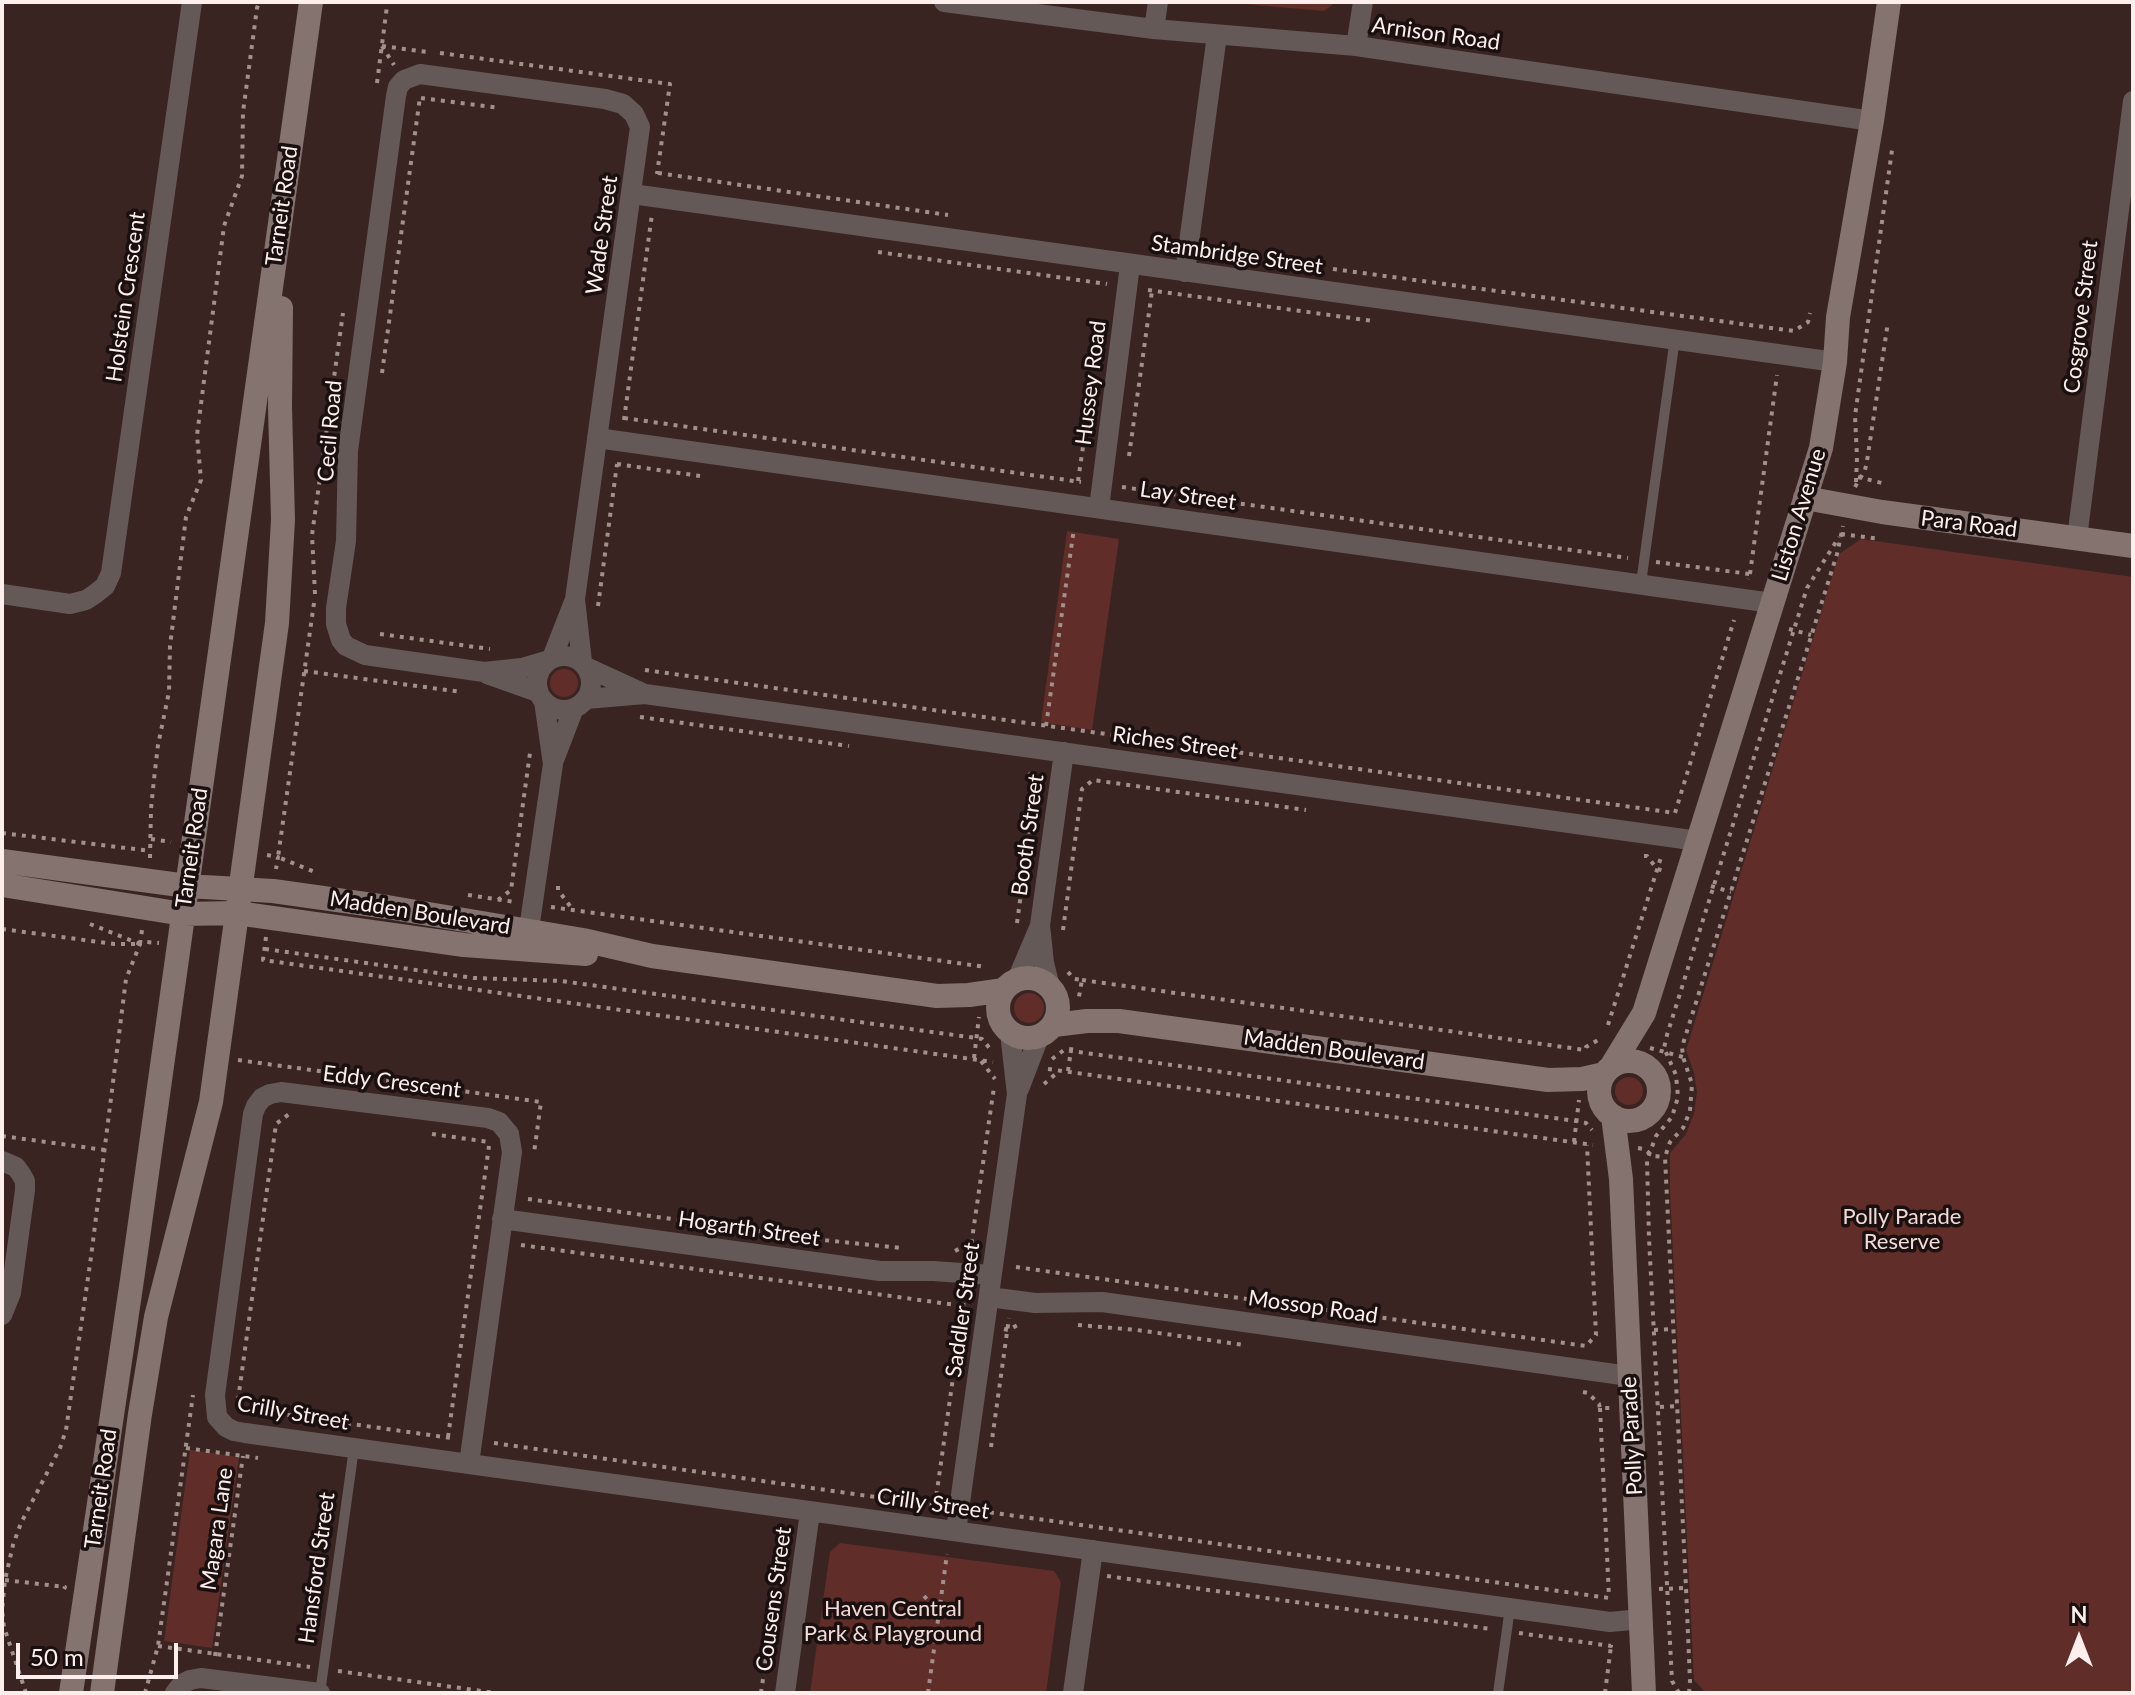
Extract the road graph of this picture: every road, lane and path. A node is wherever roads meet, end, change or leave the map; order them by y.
1 (192, 2) edge
2 (259, 2) edge
3 (311, 2) edge
4 (944, 2) edge
5 (1158, 2) edge
6 (1363, 2) edge
7 (1889, 2) edge
8 (1154, 29) junction
9 (307, 35) junction
10 (1217, 35) junction
11 (1356, 46) junction
12 (404, 80) junction
13 (421, 98) junction
14 (2133, 101) edge
15 (511, 110) dead end
16 (1872, 121) junction
17 (1894, 138) dead end
18 (658, 173) junction
19 (632, 194) junction
20 (654, 197) junction
21 (954, 216) dead end
22 (1130, 265) junction
23 (1328, 268) dead end
24 (1185, 272) junction
25 (1152, 291) dead end
26 (1810, 313) dead end
27 (1888, 322) dead end
28 (1675, 338) junction
29 (1835, 362) junction
30 (1777, 375) dead end
31 (381, 376) dead end
32 (597, 438) junction
33 (621, 441) junction
34 (1129, 457) dead end
35 (617, 464) junction
36 (712, 477) dead end
37 (1858, 477) junction
38 (1856, 484) dead end
39 (1886, 484) dead end
40 (1124, 488) dead end
41 (1805, 498) junction
42 (1099, 508) junction
43 (1122, 511) junction
44 (1074, 528) dead end
45 (1841, 534) junction
46 (2077, 538) junction
47 (1880, 539) dead end
48 (2133, 546) edge
49 (1750, 574) dead end
50 (1641, 583) junction
51 (2, 594) edge
52 (575, 599) junction
53 (1772, 603) junction
54 (598, 605) dead end
55 (1720, 618) dead end
56 (368, 632) dead end
57 (497, 650) dead end
58 (354, 651) junction
59 (550, 659) junction
60 (584, 664) junction
61 (638, 669) dead end
62 (304, 671) dead end
63 (484, 672) junction
64 (350, 677) junction
65 (471, 693) dead end
66 (645, 694) junction
67 (541, 697) junction
68 (580, 704) junction
69 (640, 717) dead end
70 (1035, 725) junction
71 (1046, 726) junction
72 (857, 747) dead end
73 (1032, 747) junction
74 (530, 750) dead end
75 (1064, 752) junction
76 (553, 764) junction
77 (1315, 811) dead end
78 (1675, 813) junction
79 (2, 833) edge
80 (1668, 836) junction
81 (1698, 841) junction
82 (151, 851) junction
83 (1631, 854) dead end
84 (278, 857) dead end
85 (2, 861) edge
86 (1657, 869) junction
87 (322, 875) dead end
88 (560, 875) dead end
89 (1686, 878) junction
90 (150, 881) junction
91 (2, 885) edge
92 (187, 886) junction
93 (1713, 886) junction
94 (240, 888) junction
95 (1731, 892) junction
96 (454, 894) dead end
97 (498, 900) junction
98 (532, 904) junction
99 (146, 909) junction
100 (573, 910) junction
101 (237, 913) junction
102 (183, 914) junction
103 (82, 922) dead end
104 (1040, 925) junction
105 (2, 929) edge
106 (1016, 933) dead end
107 (1062, 935) dead end
108 (527, 940) junction
109 (140, 944) junction
110 (178, 945) junction
111 (1044, 963) junction
112 (993, 968) dead end
113 (1082, 980) junction
114 (1010, 985) junction
115 (937, 996) junction
116 (1059, 1012) junction
117 (1644, 1013) junction
118 (997, 1020) junction
119 (976, 1038) junction
120 (1071, 1051) junction
121 (974, 1058) junction
122 (238, 1060) dead end
123 (297, 1068) junction
124 (1649, 1069) junction
125 (1608, 1070) junction
126 (1068, 1071) junction
127 (1548, 1080) junction
128 (294, 1094) junction
129 (1017, 1094) junction
130 (496, 1096) junction
131 (1607, 1109) junction
132 (1649, 1114) junction
133 (493, 1119) junction
134 (1595, 1133) dead end
135 (2, 1136) edge
136 (1587, 1145) junction
137 (1596, 1145) dead end
138 (105, 1150) junction
139 (1649, 1153) junction
140 (534, 1157) dead end
141 (1665, 1157) junction
142 (2, 1161) edge
143 (1621, 1179) junction
144 (502, 1219) junction
145 (525, 1223) junction
146 (972, 1242) dead end
147 (913, 1249) dead end
148 (952, 1252) dead end
149 (1016, 1267) dead end
150 (991, 1275) junction
151 (989, 1297) junction
152 (963, 1306) dead end
153 (2, 1315) edge
154 (1027, 1321) dead end
155 (1075, 1325) dead end
156 (1008, 1330) dead end
157 (1248, 1346) dead end
158 (1629, 1376) junction
159 (194, 1386) dead end
160 (237, 1408) junction
161 (1600, 1408) dead end
162 (227, 1427) junction
163 (448, 1437) junction
164 (472, 1440) junction
165 (494, 1443) dead end
166 (354, 1448) junction
167 (230, 1454) dead end
168 (243, 1456) dead end
169 (469, 1464) junction
170 (810, 1512) junction
171 (126, 1517) junction
172 (784, 1531) dead end
173 (956, 1531) junction
174 (1093, 1550) junction
175 (947, 1554) dead end
176 (5, 1580) junction
177 (63, 1596) dead end
178 (924, 1596) dead end
179 (1609, 1598) dead end
180 (1510, 1608) junction
181 (939, 1612) junction
182 (1641, 1619) junction
183 (1611, 1646) dead end
184 (215, 1654) dead end
185 (26, 1693) edge
186 (71, 1693) edge
187 (91, 1693) edge
188 (102, 1693) edge
189 (145, 1693) edge
190 (175, 1693) edge
191 (320, 1693) edge
192 (761, 1693) edge
193 (785, 1693) edge
194 (928, 1693) edge
195 (1073, 1693) edge
196 (1498, 1693) edge
197 (1605, 1693) edge
198 (1644, 1693) edge
199 (1679, 1693) edge
200 (1689, 1693) edge

1 - 51 street, Holstein Crescent
2 - 82 path
3 - 9 street, Tarneit Road
4 - 8 street, Arnison Road
5 - 8 street
6 - 11 street
7 - 16 street, Liston Avenue
8 - 10 street, Arnison Road
9 - 92 street, Tarneit Road
9 - 94 street
10 - 11 street, Arnison Road
10 - 24 street
11 - 16 street, Arnison Road
12 - 13 path
12 - 18 path
12 - 19 street, Wade Street
12 - 58 street, Cecil Road
13 - 15 path
13 - 31 path
14 - 46 street, Cosgrove Street
16 - 29 street, Liston Avenue
17 - 37 path
18 - 20 path
18 - 21 path
19 - 20 street, Stambridge Street
19 - 32 street, Wade Street
20 - 22 street, Stambridge Street
20 - 33 path
22 - 24 street, Stambridge Street
22 - 42 street, Hussey Road
23 - 26 path
24 - 28 street, Stambridge Street
25 - 34 path
27 - 37 path
28 - 29 street, Stambridge Street
28 - 50 lane
29 - 41 street, Liston Avenue
30 - 49 path
32 - 33 street, Lay Street
32 - 52 street, Wade Street
33 - 35 path
33 - 42 street, Lay Street
35 - 36 path
35 - 54 path
37 - 38 path
37 - 39 path
40 - 43 path
41 - 46 street, Para Road
41 - 53 street, Liston Avenue
42 - 43 street, Lay Street
43 - 50 street, Lay Street
44 - 71 path
45 - 47 path
45 - 93 path
45 - 95 path
46 - 48 street, Para Road
50 - 53 street, Lay Street
52 - 59 street, Wade Street
52 - 60 street, Wade Street
53 - 81 street, Liston Avenue
55 - 78 path
56 - 57 path
58 - 63 street
58 - 64 path
59 - 60 street
59 - 63 street
59 - 67 street
60 - 66 street, Riches Street
60 - 68 street
61 - 70 path
62 - 64 path
63 - 67 street
64 - 65 path
66 - 68 street, Riches Street
66 - 73 street, Riches Street
67 - 68 street
67 - 76 street
68 - 76 street
69 - 72 path
70 - 71 path
70 - 73 path
71 - 78 path
73 - 75 street, Riches Street
73 - 106 path
74 - 97 path
75 - 80 street, Riches Street
75 - 104 street, Booth Street
76 - 98 street
77 - 107 path
78 - 80 path
79 - 82 path
80 - 81 street, Riches Street
80 - 86 path
81 - 89 street, Liston Avenue
82 - 90 path
83 - 86 path
84 - 87 path
85 - 90 street, Madden Boulevard
86 - 89 path
86 - 113 path
88 - 100 path
89 - 93 path
89 - 117 street, Liston Avenue
90 - 92 street, Madden Boulevard
91 - 99 street, Madden Boulevard
92 - 94 street, Madden Boulevard
92 - 102 street, Tarneit Road
93 - 95 path
93 - 139 path
94 - 101 street
94 - 108 street, Madden Boulevard
95 - 141 path
96 - 97 path
97 - 98 path
98 - 100 path
98 - 108 street
99 - 102 street, Madden Boulevard
99 - 109 path
100 - 112 path
101 - 102 street, Madden Boulevard
101 - 108 street, Madden Boulevard
101 - 171 street
102 - 110 street, Tarneit Road
103 - 109 path
104 - 111 street, Booth Street
104 - 114 street, Booth Street
105 - 109 path
108 - 115 street, Madden Boulevard
109 - 110 path
109 - 138 path
110 - 186 street, Tarneit Road
111 - 113 path
111 - 116 street, Booth Street
113 - 116 path
114 - 115 street, Madden Boulevard
114 - 116 street
114 - 118 street
115 - 118 street, Madden Boulevard
116 - 118 street
116 - 120 path
116 - 127 street, Madden Boulevard
116 - 129 street, Saddler Street
117 - 124 street, Liston Avenue
117 - 125 street, Liston Avenue
118 - 119 path
118 - 129 street, Saddler Street
119 - 121 path
119 - 121 path
119 - 121 path
120 - 126 path
120 - 126 path
120 - 134 path
122 - 123 path
123 - 128 path
123 - 130 path
124 - 125 street
124 - 132 street
125 - 127 street, Madden Boulevard
125 - 131 street
126 - 136 path
127 - 131 street, Madden Boulevard
128 - 133 street, Eddy Crescent
128 - 160 path
128 - 162 street, Eddy Crescent
129 - 150 street, Saddler Street
130 - 133 path
130 - 140 path
131 - 132 street
131 - 143 street, Polly Parade
132 - 143 street, Polly Parade
133 - 144 street
133 - 163 path
135 - 138 path
136 - 137 path
136 - 149 path
138 - 176 path
139 - 141 path
139 - 199 path
141 - 200 path
142 - 153 street
143 - 158 street, Polly Parade
144 - 145 street, Hogarth Street
144 - 164 street
145 - 147 path
145 - 150 street, Hogarth Street
145 - 152 path
146 - 148 path
150 - 151 street, Saddler Street
151 - 158 street, Mossop Road
151 - 173 street, Saddler Street
154 - 156 path
155 - 157 path
158 - 182 street, Polly Parade
159 - 189 path
160 - 162 path
160 - 163 path
161 - 179 path
162 - 166 street, Crilly Street
162 - 167 path
163 - 164 path
164 - 165 path
164 - 169 street
166 - 169 street, Crilly Street
166 - 191 lane, Hansford Street
168 - 184 path, Magara Lane
169 - 170 street, Crilly Street
170 - 173 street, Crilly Street
170 - 193 street, Cousens Street
171 - 187 street
171 - 188 street
172 - 192 path
173 - 174 street, Crilly Street
174 - 180 street, Crilly Street
174 - 195 street
175 - 181 path
176 - 177 path
176 - 185 path
178 - 181 path
180 - 182 street, Crilly Street
180 - 196 lane
181 - 194 path
182 - 198 street, Polly Parade
183 - 197 path
190 - 191 street

